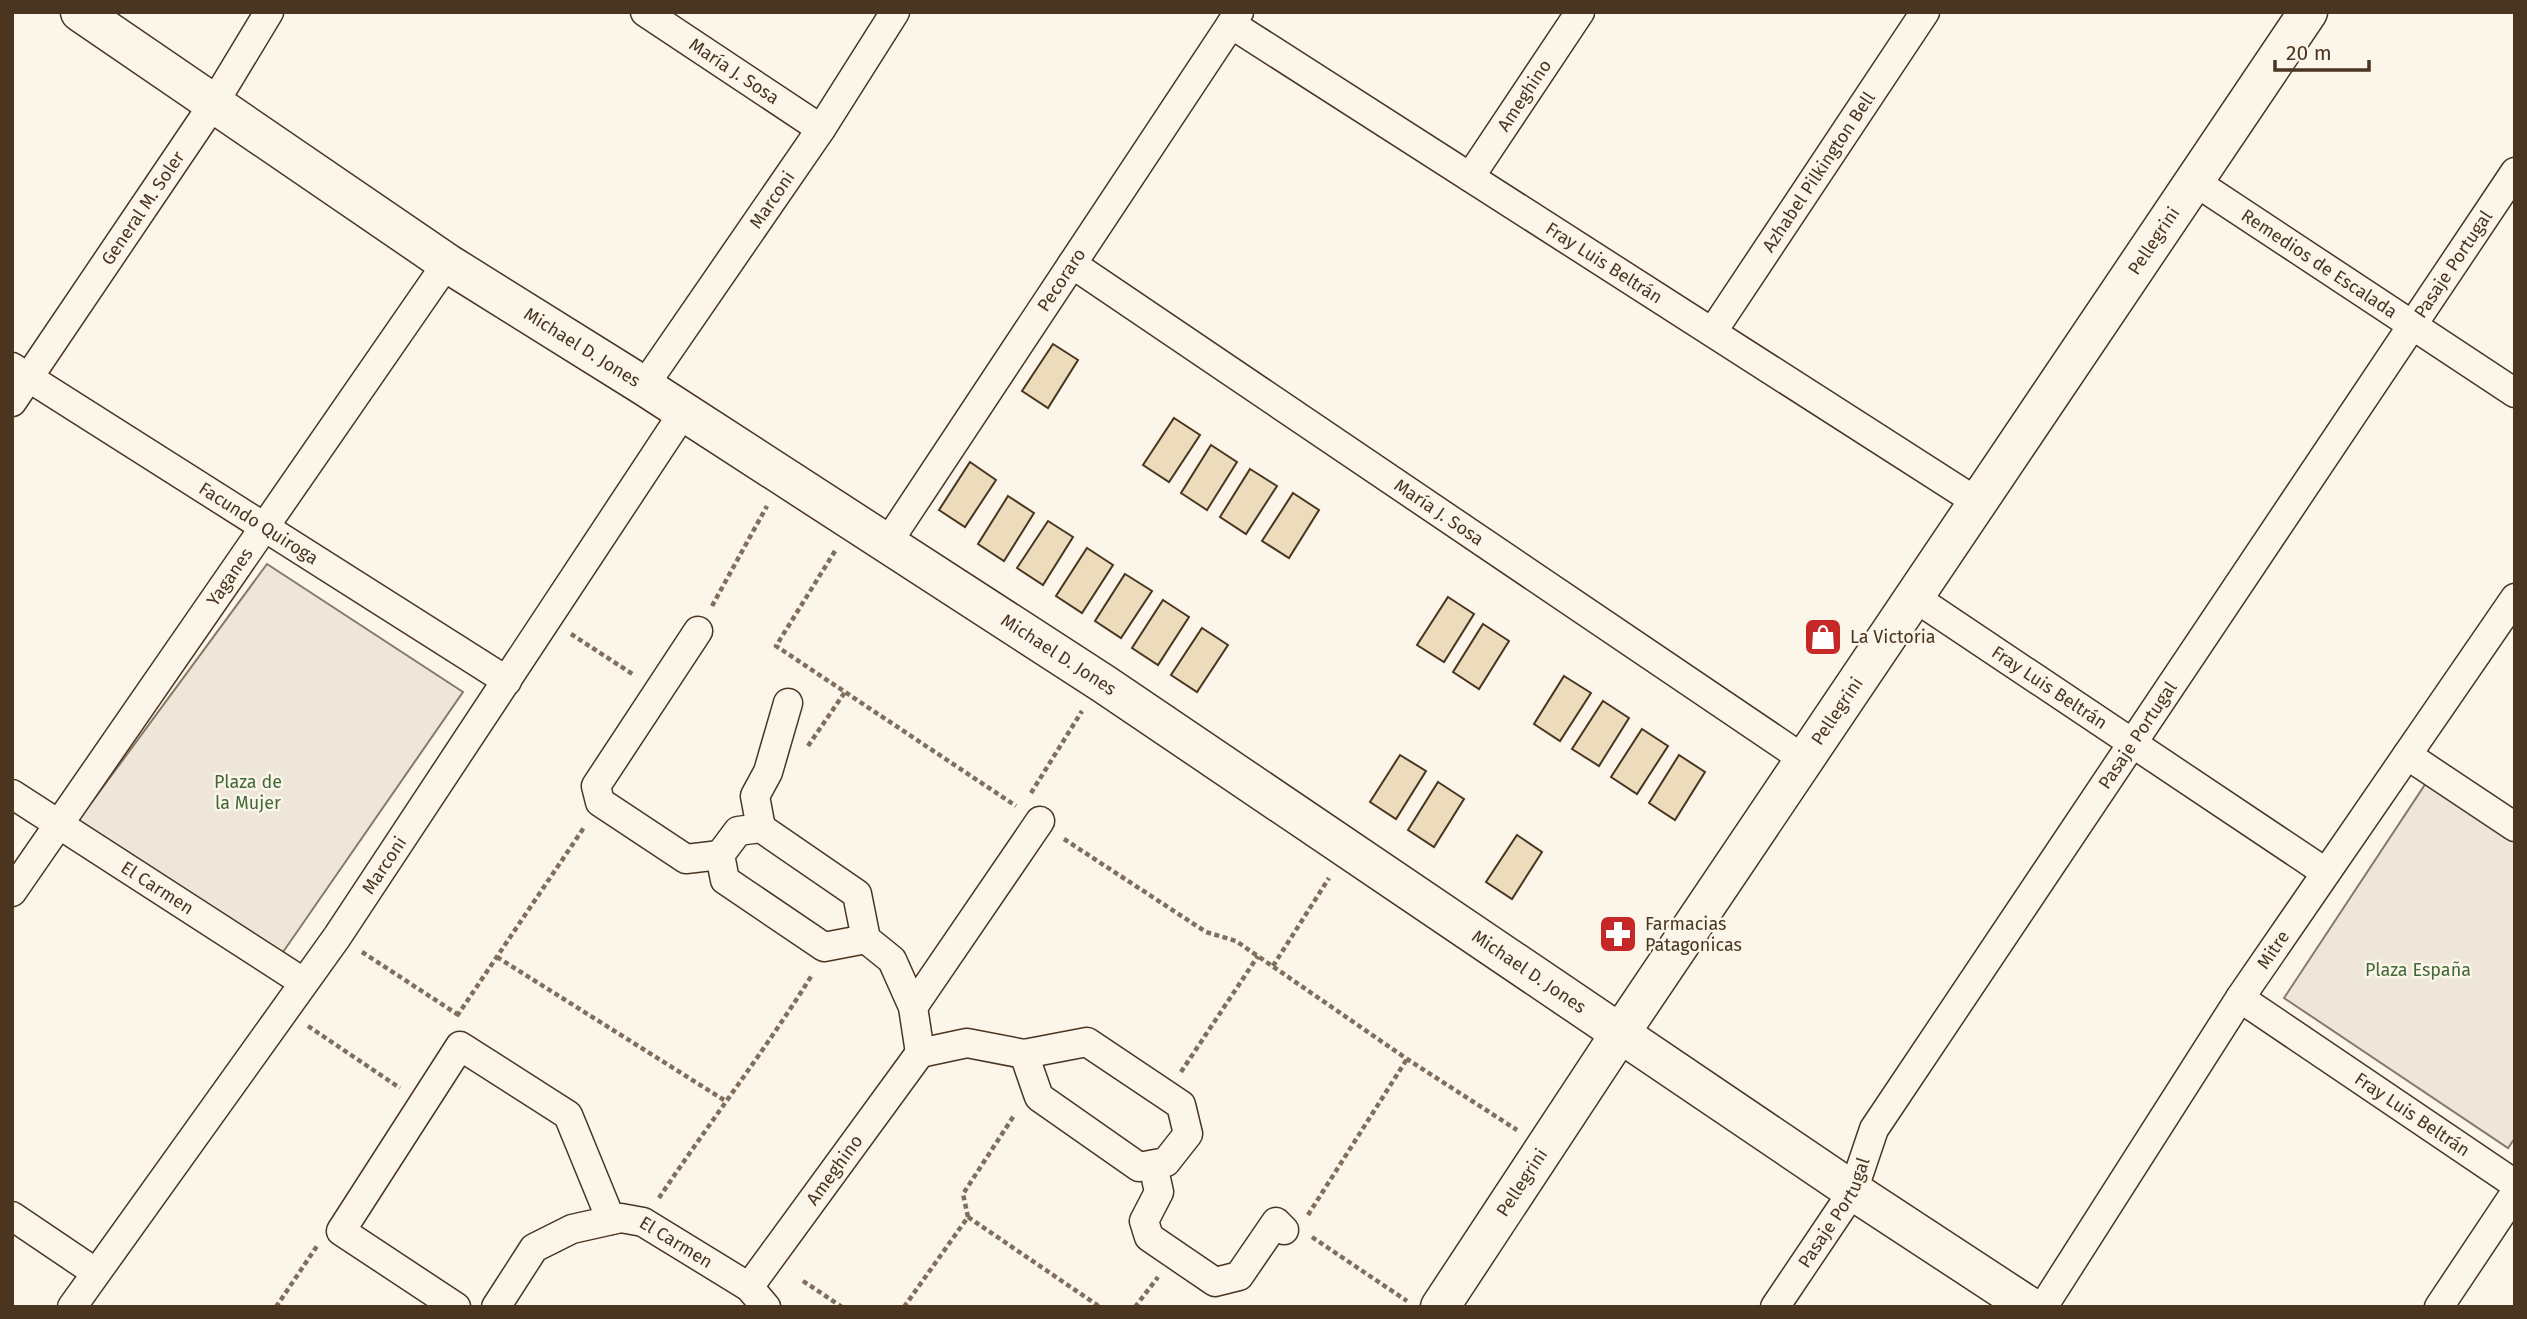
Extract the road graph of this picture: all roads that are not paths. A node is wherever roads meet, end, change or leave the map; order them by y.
1 (80, 12) edge
2 (270, 12) edge
3 (645, 12) edge
4 (895, 12) edge
5 (1580, 12) edge
6 (1925, 12) edge
7 (2308, 12) edge
8 (1235, 18) edge
9 (214, 103) junction
10 (821, 129) junction
11 (2515, 172) edge
12 (1470, 177) junction
13 (2194, 181) junction
14 (447, 263) junction
15 (1072, 264) junction
16 (2414, 325) junction
17 (1713, 331) junction
18 (20, 373) edge
19 (645, 386) junction
20 (2515, 393) edge
21 (12, 402) edge
22 (683, 413) junction
23 (1977, 502) junction
24 (263, 527) junction
25 (886, 545) junction
26 (1914, 597) junction
27 (2515, 598) edge
28 (698, 631) road end
29 (506, 681) junction
30 (788, 703) dead end
31 (2135, 742) junction
32 (2407, 755) junction
33 (1805, 760) junction
34 (12, 794) edge
35 (1031, 815) road end
36 (59, 827) junction
37 (2515, 827) edge
38 (761, 828) junction
39 (720, 855) junction
40 (2325, 872) junction
41 (12, 892) edge
42 (866, 939) junction
43 (303, 982) junction
44 (2240, 998) junction
45 (913, 1007) junction
46 (1621, 1032) junction
47 (920, 1053) junction
48 (1024, 1054) junction
49 (1153, 1165) junction
50 (2515, 1184) edge
51 (1853, 1191) junction
52 (2515, 1193) edge
53 (12, 1216) edge
54 (611, 1220) junction
55 (1292, 1230) road end
56 (96, 1272) junction
57 (757, 1297) edge
58 (1440, 1303) edge
59 (72, 1307) edge
60 (456, 1307) edge
61 (496, 1307) edge
62 (1775, 1307) edge
63 (2030, 1307) edge
64 (2043, 1307) edge
65 (2439, 1307) edge

1 - 9 street, Michael D. Jones
2 - 9 street, General M. Soler
3 - 10 street, María J. Sosa
4 - 10 street, Marconi
5 - 12 street, Ameghino
6 - 17 street, Azhabel Pilkington Bell
7 - 13 street, Pellegrini
8 - 12 street, Fray Luis Beltrán
8 - 15 street, Pecoraro
9 - 14 street, Michael D. Jones
9 - 18 street, General M. Soler
10 - 19 street, Marconi
11 - 16 street, Pasaje Portugal
12 - 17 street, Fray Luis Beltrán
13 - 16 street, Remedios de Escalada
13 - 23 street, Pellegrini
14 - 19 street, Michael D. Jones
14 - 24 street, Yaganes
15 - 25 street, Pecoraro
15 - 33 street, María J. Sosa
16 - 20 street, Remedios de Escalada
16 - 31 street, Pasaje Portugal
17 - 23 street, Fray Luis Beltrán
18 - 21 street, General M. Soler
18 - 24 street, Facundo Quiroga
19 - 22 street, Michael D. Jones
22 - 25 street, Michael D. Jones
22 - 29 street, Marconi
23 - 26 street, Pellegrini
24 - 29 street, Facundo Quiroga
24 - 36 street, Yaganes
25 - 46 street, Michael D. Jones
26 - 31 street, Fray Luis Beltrán
26 - 33 street, Pellegrini
27 - 32 street, Mitre
28 - 39 street
29 - 43 street, Marconi
30 - 38 street
31 - 40 street, Fray Luis Beltrán
31 - 51 street, Pasaje Portugal
32 - 37 street
32 - 40 street, Mitre
33 - 46 street, Pellegrini
34 - 36 street, El Carmen
35 - 45 street
36 - 41 street, Yaganes
36 - 43 street, El Carmen
38 - 39 street
38 - 42 street
39 - 42 street
40 - 44 street, Mitre
42 - 45 street
43 - 56 street, Marconi
44 - 50 street, Fray Luis Beltrán
44 - 64 street, Mitre
45 - 47 street
46 - 51 street, Michael D. Jones
46 - 58 street, Pellegrini
47 - 48 street
47 - 57 street, Ameghino
48 - 49 street
48 - 49 street
49 - 55 street
51 - 62 street, Pasaje Portugal
51 - 63 street, Michael D. Jones
52 - 65 street
53 - 56 street
54 - 57 street, El Carmen
54 - 60 street
54 - 61 street, El Carmen
56 - 59 street, Marconi

